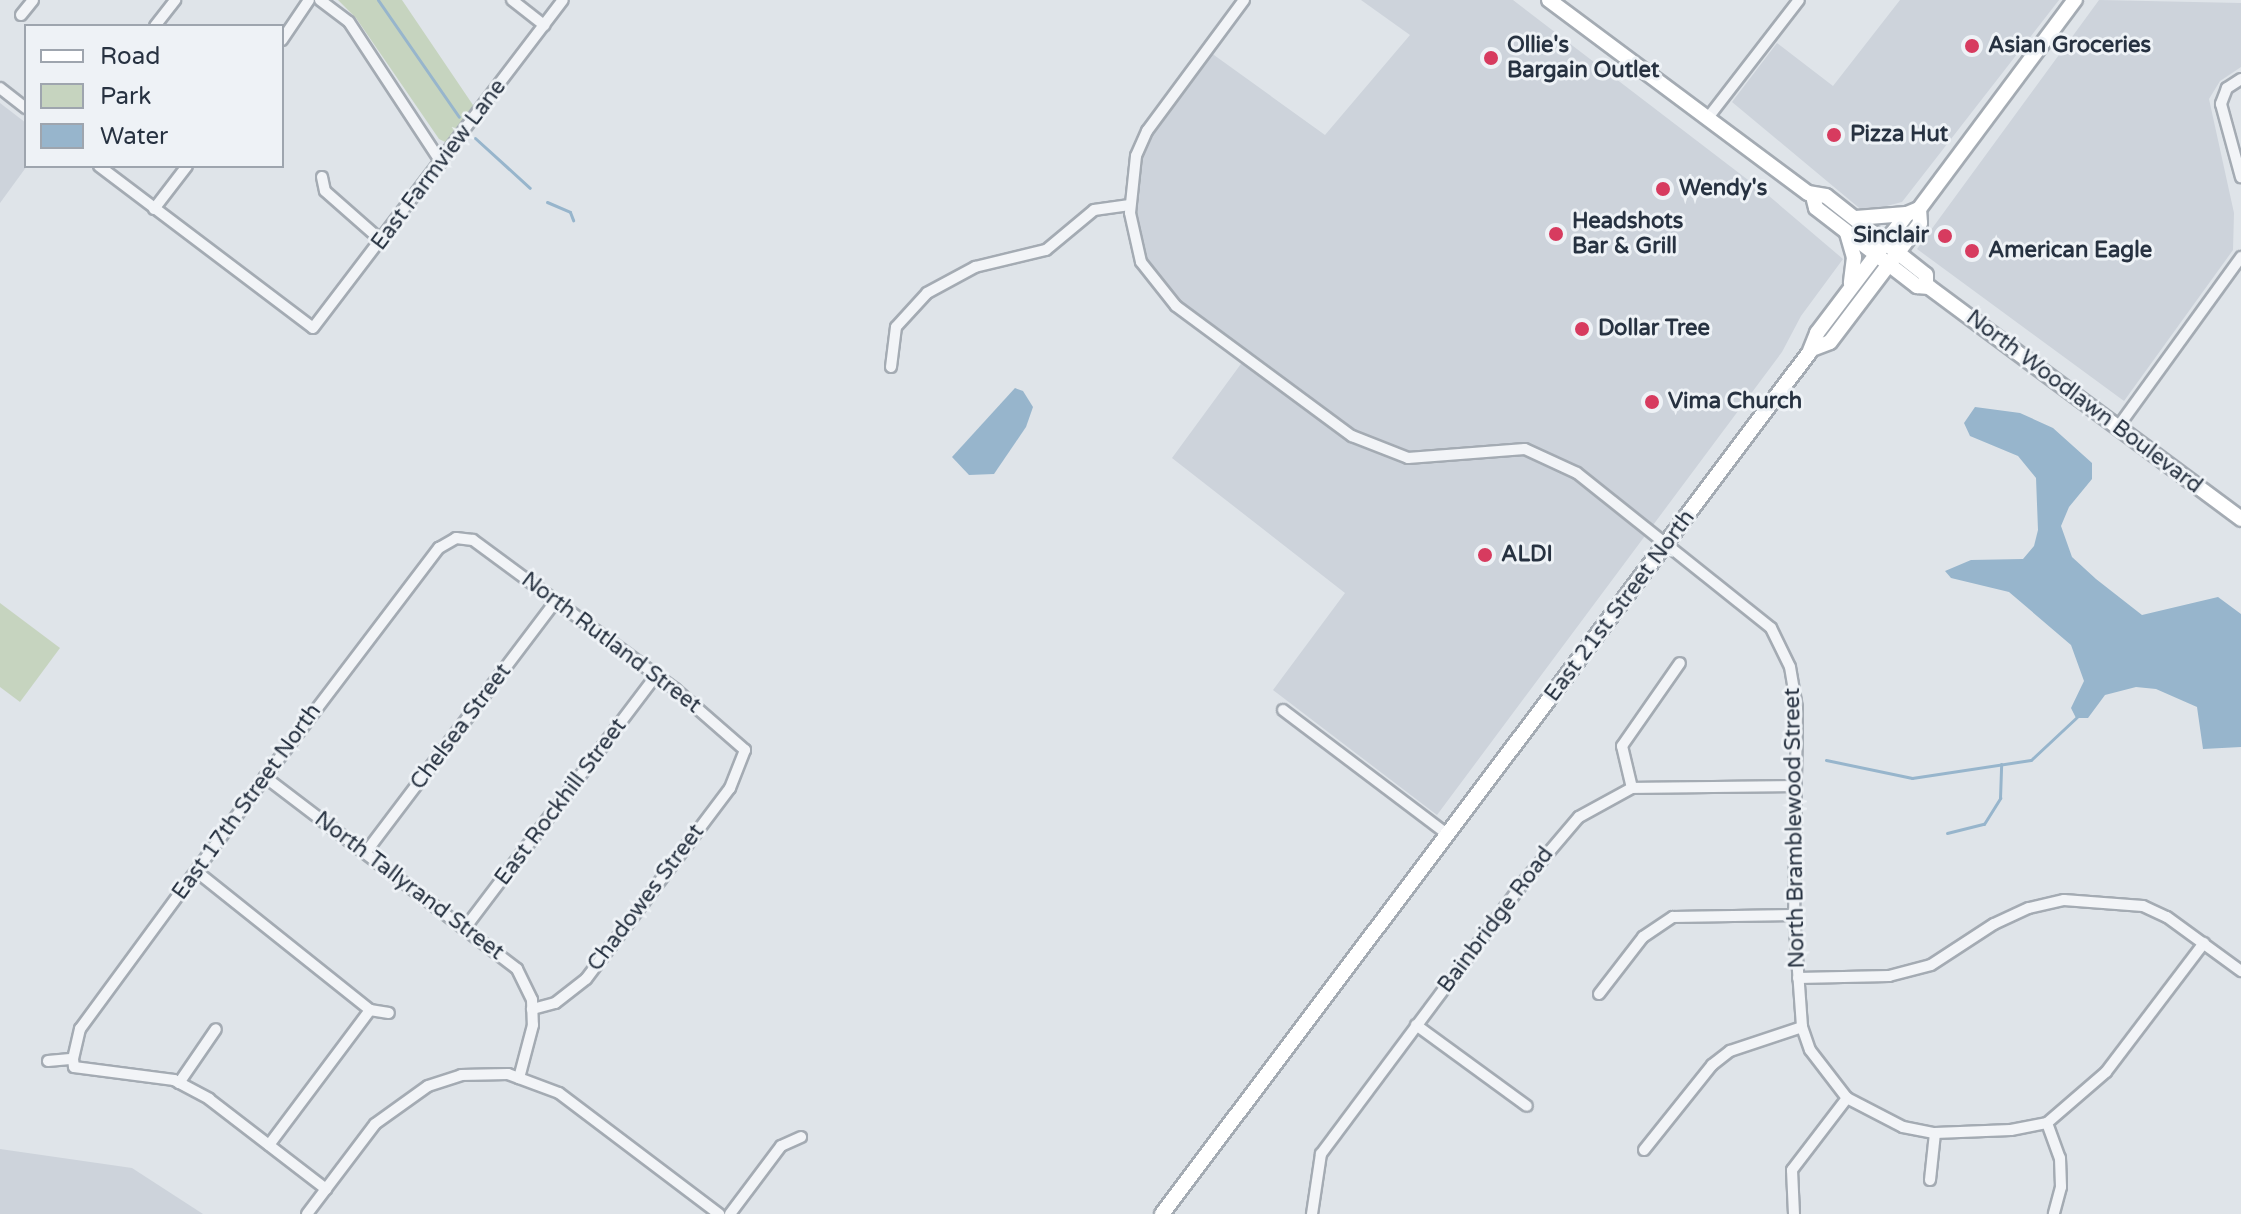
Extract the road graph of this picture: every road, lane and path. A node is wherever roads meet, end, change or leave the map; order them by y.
1 (33, 0) edge
2 (175, 0) edge
3 (309, 0) edge
4 (320, 0) edge
5 (512, 0) edge
6 (563, 0) edge
7 (1244, 0) edge
8 (1549, 0) edge
9 (1799, 0) edge
10 (2075, 0) edge
11 (21, 15) dead end
12 (157, 24) edge
13 (544, 25) junction
14 (284, 37) edge
15 (2241, 79) edge
16 (0, 88) edge
17 (24, 106) edge
18 (1707, 119) junction
19 (441, 162) junction
20 (102, 168) edge
21 (185, 168) edge
22 (322, 177) dead end
23 (2241, 177) edge
24 (1813, 196) junction
25 (1130, 205) junction
26 (154, 209) junction
27 (1913, 211) junction
28 (1853, 217) junction
29 (1847, 233) junction
30 (382, 241) junction
31 (1881, 248) junction
32 (2241, 257) edge
33 (1893, 258) junction
34 (1851, 288) junction
35 (1812, 349) junction
36 (891, 367) dead end
37 (2118, 427) junction
38 (2241, 519) edge
39 (456, 538) joint
40 (1666, 543) junction
41 (555, 602) junction
42 (1680, 663) dead end
43 (656, 675) junction
44 (1283, 710) dead end
45 (743, 766) joint
46 (265, 777) junction
47 (1794, 786) junction
48 (1632, 788) junction
49 (1448, 835) junction
50 (366, 852) junction
51 (196, 871) junction
52 (1794, 915) junction
53 (465, 928) junction
54 (2204, 943) junction
55 (2241, 971) edge
56 (1798, 978) junction
57 (1599, 994) dead end
58 (532, 1009) junction
59 (370, 1010) junction
60 (389, 1013) dead end
61 (1416, 1025) junction
62 (1802, 1027) junction
63 (216, 1029) dead end
64 (73, 1059) junction
65 (48, 1061) dead end
66 (519, 1078) junction
67 (179, 1083) junction
68 (1847, 1098) junction
69 (1527, 1106) dead end
70 (2047, 1123) junction
71 (1935, 1133) junction
72 (801, 1137) dead end
73 (269, 1145) junction
74 (1644, 1150) dead end
75 (1930, 1180) dead end
76 (326, 1189) junction
77 (307, 1214) edge
78 (719, 1214) edge
79 (730, 1214) edge
80 (1162, 1214) edge
81 (1312, 1214) edge
82 (1794, 1214) edge
83 (2054, 1214) edge

1 - 11 street
2 - 12 street
3 - 14 street
4 - 19 street
5 - 13 street
6 - 13 street, East Farmview Lane
7 - 25 street, North Bramblewood Street
8 - 18 main road, North Woodlawn Boulevard
9 - 18 street
10 - 27 main road, East 21st Street North
13 - 19 street, East Farmview Lane
15 - 23 street
16 - 17 street
18 - 24 main road, North Woodlawn Boulevard
19 - 30 street, East Farmview Lane
20 - 26 street
21 - 26 street
22 - 30 street
24 - 28 main road, North Woodlawn Boulevard
24 - 29 main road, North Woodlawn Boulevard
25 - 36 street
25 - 40 street, North Bramblewood Street
26 - 30 street, East Farmview Lane
27 - 28 main road
27 - 31 main road, East 21st Street North
27 - 33 main road
28 - 31 main road, North Woodlawn Boulevard
29 - 31 main road, North Woodlawn Boulevard
29 - 34 main road
31 - 33 main road, North Woodlawn Boulevard
31 - 34 main road, East 21st Street North
32 - 37 street
33 - 35 main road
33 - 37 main road, North Woodlawn Boulevard
34 - 35 main road, East 21st Street North
35 - 40 main road, East 21st Street North
37 - 38 main road, North Woodlawn Boulevard
39 - 41 street, North Rutland Street
39 - 46 street, East 17th Street North
40 - 47 street, North Bramblewood Street
40 - 49 main road, East 21st Street North
41 - 43 street, North Rutland Street
41 - 50 street, Chelsea Street
42 - 48 street
43 - 45 street, North Rutland Street
43 - 53 street, East Rockhill Street
44 - 49 street
45 - 58 street, Chadowes Street
46 - 50 street, North Tallyrand Street
46 - 51 street, East 17th Street North
47 - 48 street, Bainbridge Road
47 - 52 street, North Bramblewood Street
48 - 61 street, Bainbridge Road
49 - 80 main road, East 21st Street North
50 - 53 street, North Tallyrand Street
51 - 59 street
51 - 64 street, East 17th Street North
52 - 56 street, North Bramblewood Street
52 - 57 street
53 - 58 street, North Tallyrand Street
54 - 55 street
54 - 56 street
54 - 70 street
56 - 62 street, North Bramblewood Street
58 - 66 street
59 - 60 street
59 - 73 street
61 - 69 street
61 - 81 street, Bainbridge Road
62 - 68 street, North Bramblewood Street
62 - 74 street
63 - 67 street
64 - 65 street
64 - 67 street
66 - 76 street
66 - 78 street
67 - 73 street
68 - 71 street, North Bramblewood Street
68 - 82 street
70 - 71 street, North Bramblewood Street
70 - 83 street
71 - 75 street
72 - 79 street
73 - 76 street
76 - 77 street

